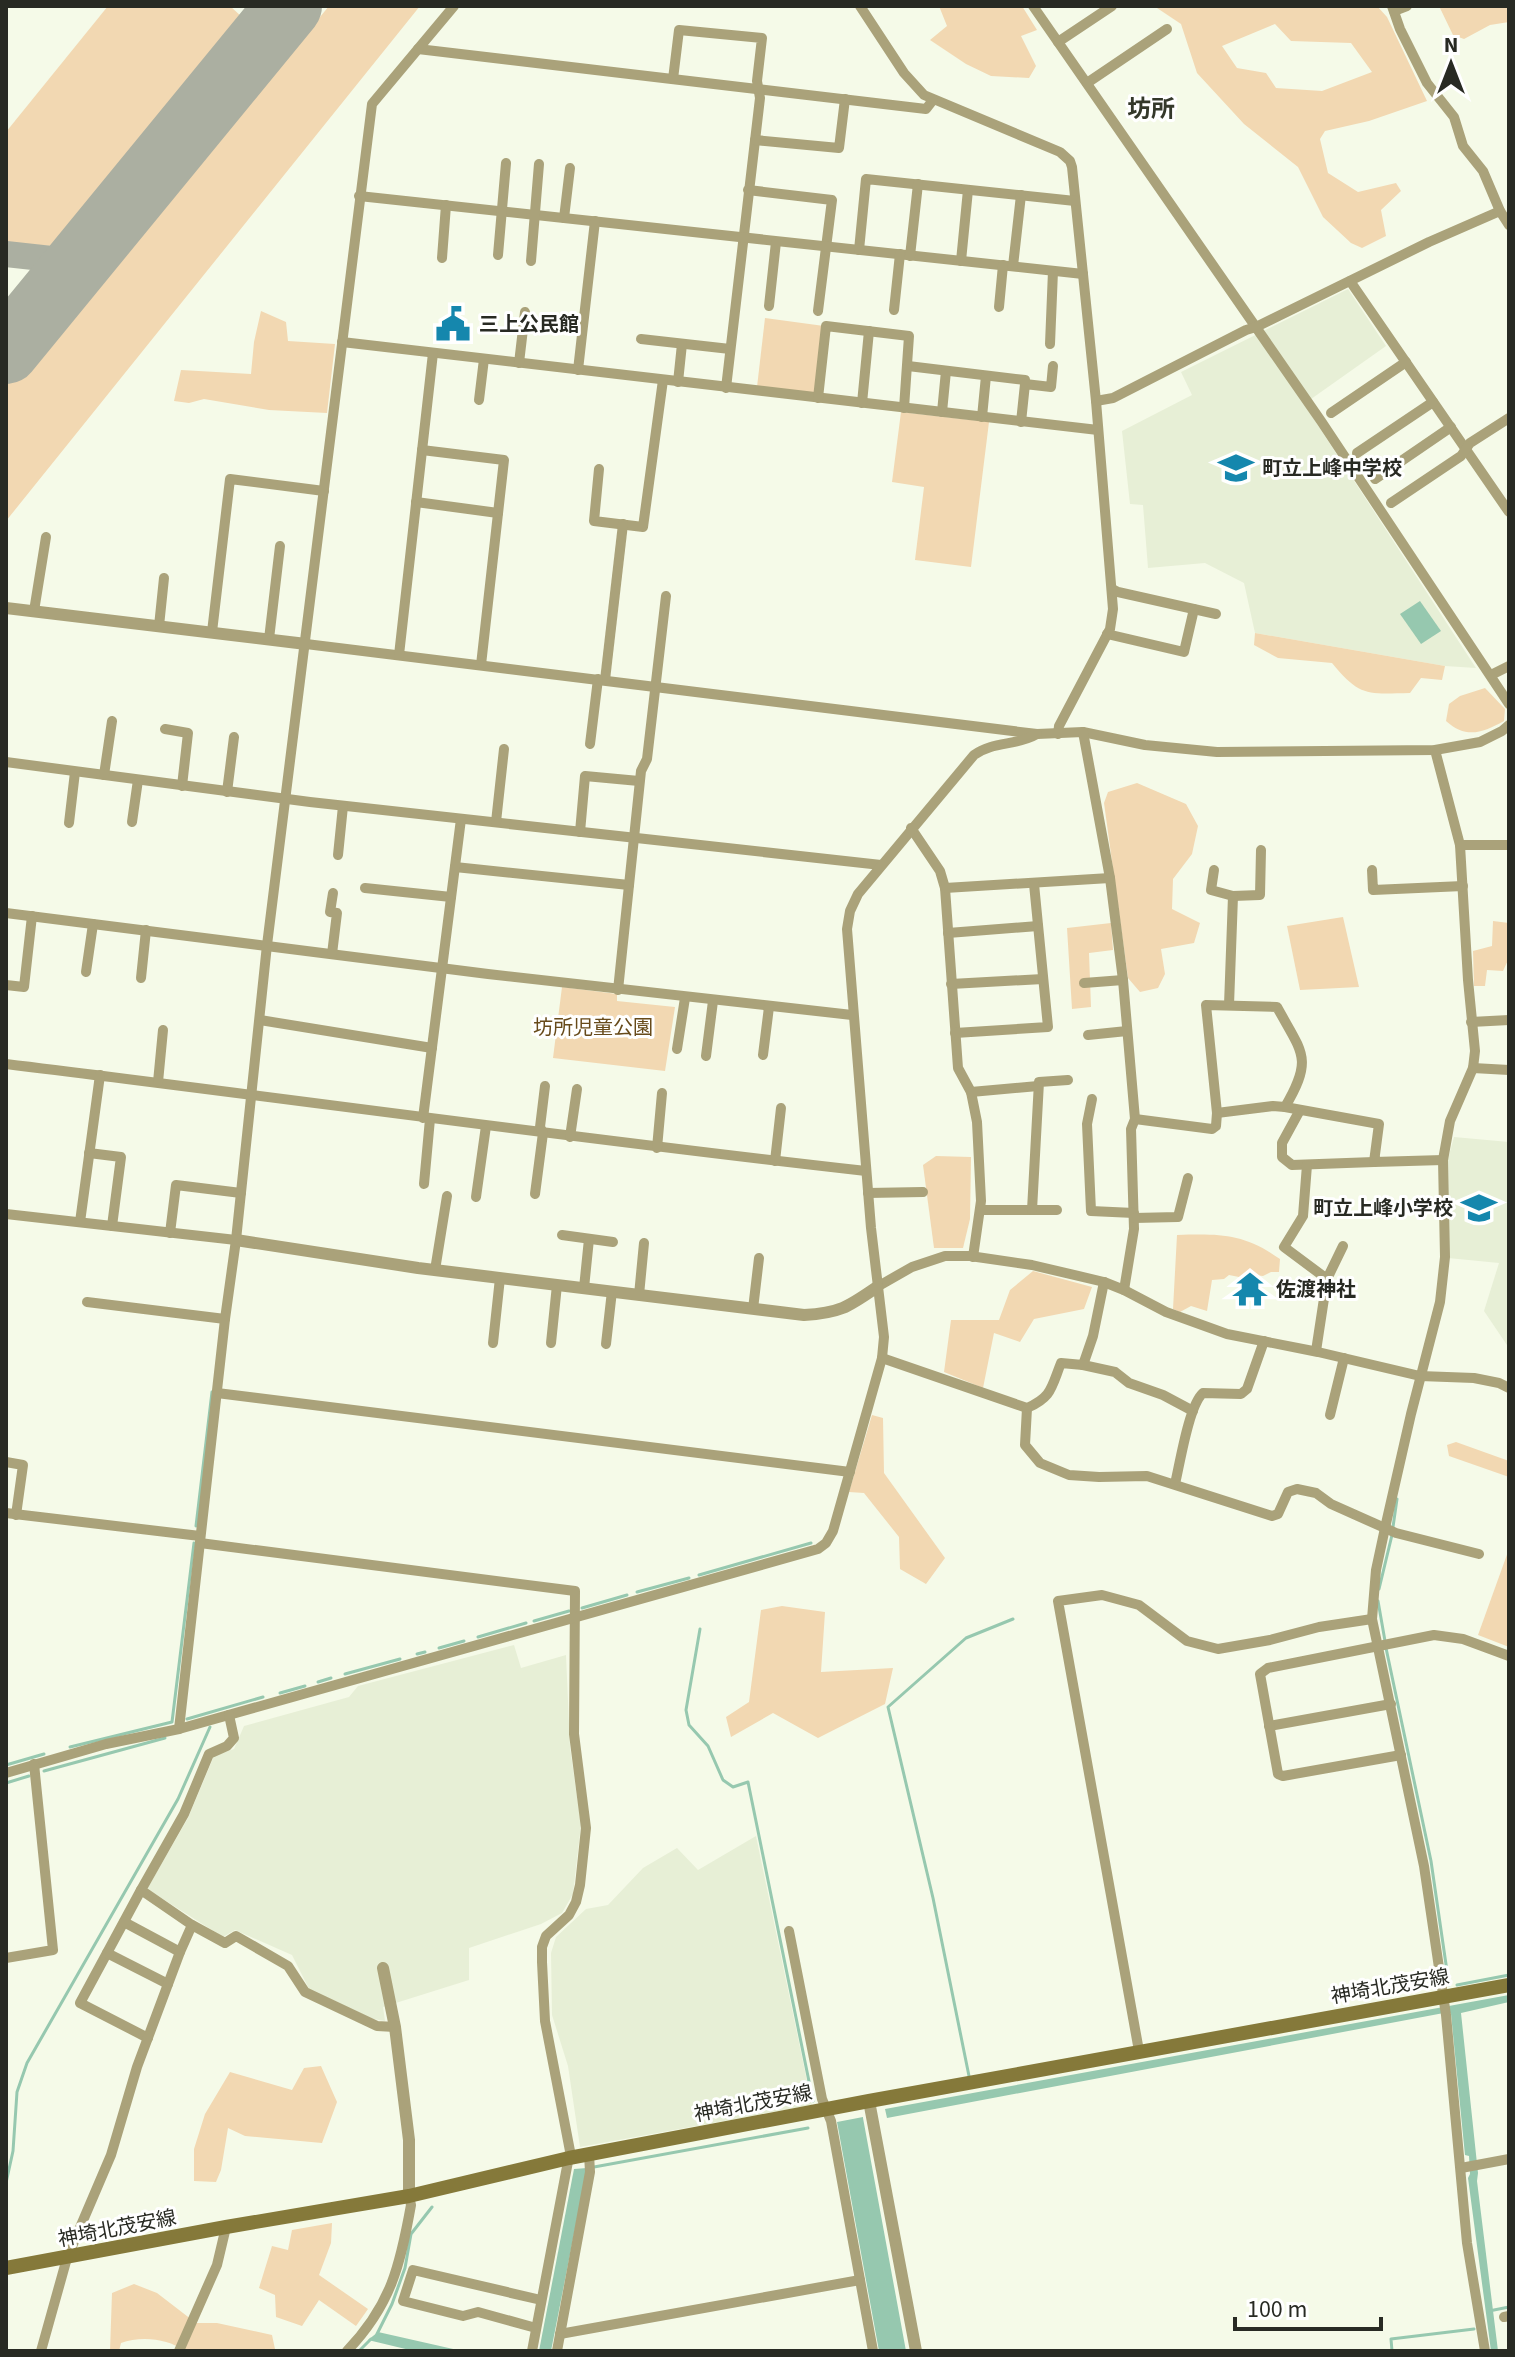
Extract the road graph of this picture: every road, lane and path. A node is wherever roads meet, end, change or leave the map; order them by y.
1 (454, 6) edge
2 (860, 6) edge
3 (1033, 6) edge
4 (1112, 6) edge
5 (1407, 6) edge
6 (1393, 8) edge
7 (1167, 29) dead end
8 (1058, 42) junction
9 (418, 49) junction
10 (673, 79) junction
11 (1087, 83) junction
12 (758, 89) junction
13 (845, 99) junction
14 (933, 100) junction
15 (755, 140) junction
16 (506, 163) dead end
17 (539, 164) dead end
18 (570, 168) dead end
19 (918, 184) junction
20 (748, 190) junction
21 (968, 190) junction
22 (1021, 195) junction
23 (359, 196) junction
24 (1075, 201) junction
25 (446, 205) junction
26 (502, 211) junction
27 (1500, 211) junction
28 (535, 215) junction
29 (564, 218) junction
30 (595, 221) junction
31 (1509, 225) edge
32 (743, 238) junction
33 (776, 242) junction
34 (826, 247) junction
35 (859, 250) junction
36 (498, 255) dead end
37 (905, 255) junction
38 (442, 258) dead end
39 (531, 261) dead end
40 (961, 261) junction
41 (1008, 266) junction
42 (1053, 271) junction
43 (1083, 274) junction
44 (1350, 281) junction
45 (769, 306) dead end
46 (999, 307) dead end
47 (894, 310) dead end
48 (818, 311) dead end
49 (525, 312) dead end
50 (1256, 327) junction
51 (869, 331) junction
52 (641, 339) dead end
53 (342, 342) junction
54 (682, 344) junction
55 (1050, 344) dead end
56 (730, 349) junction
57 (433, 353) junction
58 (484, 359) junction
59 (1406, 362) junction
60 (519, 363) junction
61 (908, 366) junction
62 (1053, 366) dead end
63 (578, 370) junction
64 (946, 371) junction
65 (986, 376) junction
66 (663, 380) junction
67 (678, 382) junction
68 (1025, 384) junction
69 (726, 388) junction
70 (818, 398) junction
71 (479, 400) dead end
72 (1096, 401) junction
73 (1433, 402) junction
74 (862, 403) junction
75 (904, 408) junction
76 (942, 412) junction
77 (1331, 413) dead end
78 (982, 417) junction
79 (1509, 418) edge
80 (1021, 422) junction
81 (1451, 427) junction
82 (1098, 430) junction
83 (1466, 449) junction
84 (422, 450) junction
85 (1357, 453) dead end
86 (599, 469) dead end
87 (1375, 479) dead end
88 (324, 491) junction
89 (1504, 495) edge
90 (416, 502) junction
91 (1391, 503) dead end
92 (1509, 512) edge
93 (498, 513) junction
94 (623, 524) junction
95 (46, 537) dead end
96 (280, 546) dead end
97 (164, 578) dead end
98 (1112, 589) junction
99 (666, 596) dead end
100 (6, 608) edge
101 (1194, 609) junction
102 (34, 611) junction
103 (1216, 614) dead end
104 (159, 626) junction
105 (212, 632) junction
106 (1107, 634) junction
107 (269, 639) junction
108 (306, 644) junction
109 (399, 655) junction
110 (481, 665) junction
111 (1509, 666) edge
112 (1491, 675) junction
113 (601, 679) junction
114 (654, 686) junction
115 (1509, 704) edge
116 (112, 721) dead end
117 (1509, 725) edge
118 (165, 729) dead end
119 (1083, 732) junction
120 (1037, 734) junction
121 (1058, 734) junction
122 (234, 737) dead end
123 (590, 744) dead end
124 (504, 749) dead end
125 (1435, 750) junction
126 (6, 762) edge
127 (75, 772) junction
128 (104, 775) junction
129 (138, 780) junction
130 (639, 781) junction
131 (182, 786) junction
132 (227, 792) junction
133 (286, 799) junction
134 (343, 806) junction
135 (461, 819) junction
136 (132, 822) dead end
137 (496, 822) junction
138 (69, 823) dead end
139 (911, 828) junction
140 (580, 832) junction
141 (634, 838) junction
142 (1460, 845) junction
143 (1509, 845) edge
144 (1261, 850) dead end
145 (338, 855) dead end
146 (881, 865) junction
147 (455, 867) junction
148 (1214, 870) dead end
149 (1372, 870) dead end
150 (1110, 878) junction
151 (1034, 884) junction
152 (629, 885) junction
153 (1463, 886) junction
154 (365, 888) dead end
155 (945, 888) junction
156 (333, 893) dead end
157 (1233, 896) junction
158 (451, 897) junction
159 (6, 913) edge
160 (32, 916) junction
161 (93, 924) junction
162 (1038, 926) junction
163 (146, 930) junction
164 (948, 933) junction
165 (267, 945) junction
166 (332, 954) junction
167 (442, 969) junction
168 (86, 972) dead end
169 (141, 978) dead end
170 (1043, 979) junction
171 (1123, 980) junction
172 (1084, 983) dead end
173 (951, 984) junction
174 (6, 985) edge
175 (618, 990) junction
176 (685, 998) junction
177 (713, 1001) junction
178 (1229, 1005) junction
179 (769, 1007) junction
180 (852, 1015) junction
181 (260, 1020) junction
182 (1509, 1020) edge
183 (1471, 1022) junction
184 (163, 1030) dead end
185 (1127, 1031) junction
186 (955, 1033) junction
187 (1088, 1035) dead end
188 (432, 1048) junction
189 (677, 1049) dead end
190 (763, 1055) dead end
191 (706, 1056) dead end
192 (6, 1064) edge
193 (1473, 1068) junction
194 (1509, 1070) edge
195 (100, 1075) junction
196 (1068, 1080) dead end
197 (158, 1082) junction
198 (545, 1086) dead end
199 (1038, 1086) junction
200 (577, 1089) dead end
201 (971, 1092) junction
202 (662, 1093) dead end
203 (252, 1094) junction
204 (1092, 1099) dead end
205 (1285, 1107) junction
206 (781, 1108) dead end
207 (1300, 1110) junction
208 (1217, 1113) junction
209 (427, 1118) junction
210 (1135, 1119) junction
211 (486, 1126) junction
212 (543, 1133) junction
213 (570, 1137) junction
214 (657, 1148) junction
215 (89, 1153) junction
216 (1443, 1160) junction
217 (775, 1161) junction
218 (1374, 1162) junction
219 (1307, 1165) junction
220 (866, 1171) junction
221 (1188, 1178) dead end
222 (424, 1184) dead end
223 (923, 1192) dead end
224 (241, 1193) junction
225 (868, 1193) junction
226 (535, 1194) dead end
227 (447, 1196) dead end
228 (476, 1197) dead end
229 (980, 1210) junction
230 (1032, 1210) junction
231 (1057, 1210) dead end
232 (6, 1214) edge
233 (1134, 1215) junction
234 (80, 1222) junction
235 (112, 1226) junction
236 (170, 1233) junction
237 (562, 1235) dead end
238 (589, 1239) junction
239 (236, 1240) junction
240 (613, 1242) dead end
241 (644, 1243) dead end
242 (1343, 1246) dead end
243 (973, 1257) junction
244 (759, 1258) dead end
245 (435, 1270) junction
246 (500, 1278) junction
247 (1327, 1279) junction
248 (1104, 1282) junction
249 (557, 1285) junction
250 (877, 1287) junction
251 (584, 1288) junction
252 (1124, 1290) junction
253 (612, 1291) junction
254 (639, 1295) junction
255 (87, 1302) dead end
256 (753, 1309) junction
257 (225, 1319) junction
258 (1264, 1341) junction
259 (493, 1343) dead end
260 (551, 1343) dead end
261 (606, 1344) dead end
262 (1316, 1351) junction
263 (882, 1358) junction
264 (1344, 1358) junction
265 (1083, 1365) junction
266 (1420, 1376) junction
267 (1509, 1388) edge
268 (217, 1393) junction
269 (1027, 1408) junction
270 (1193, 1411) junction
271 (1330, 1415) dead end
272 (6, 1462) edge
273 (850, 1472) junction
274 (1175, 1484) junction
275 (11, 1514) edge
276 (1385, 1528) junction
277 (200, 1539) junction
278 (1479, 1554) dead end
279 (574, 1619) junction
280 (1372, 1619) junction
281 (1378, 1647) junction
282 (1509, 1656) edge
283 (1391, 1704) junction
284 (229, 1715) junction
285 (1269, 1726) junction
286 (179, 1729) junction
287 (1401, 1755) junction
288 (34, 1764) junction
289 (6, 1773) edge
290 (141, 1890) junction
291 (124, 1922) junction
292 (192, 1925) junction
293 (789, 1931) dead end
294 (180, 1952) junction
295 (107, 1953) junction
296 (6, 1958) edge
297 (383, 1968) dead end
298 (168, 1984) junction
299 (1509, 1985) edge
300 (1444, 2006) junction
301 (395, 2027) junction
302 (148, 2038) junction
303 (1139, 2051) junction
304 (869, 2101) junction
305 (826, 2110) junction
306 (569, 2158) junction
307 (1509, 2159) edge
308 (590, 2163) junction
309 (1461, 2168) junction
310 (409, 2196) junction
311 (226, 2227) junction
312 (67, 2258) junction
313 (6, 2268) edge
314 (860, 2280) junction
315 (541, 2300) junction
316 (536, 2328) junction
317 (560, 2334) junction
318 (41, 2351) edge
319 (179, 2351) edge
320 (347, 2351) edge
321 (532, 2351) edge
322 (557, 2351) edge
323 (873, 2351) edge
324 (916, 2351) edge
325 (1485, 2351) edge

1 - 9 street
2 - 14 street
3 - 8 street
4 - 8 street
5 - 6 street
6 - 27 street
7 - 11 street
8 - 11 street
9 - 10 street
9 - 23 street
10 - 12 street
10 - 12 street
11 - 50 street
12 - 13 street
12 - 15 street
13 - 14 street
13 - 15 street
14 - 24 street
15 - 20 street
16 - 26 street
17 - 28 street
18 - 29 street
19 - 21 street
19 - 35 street
19 - 37 street
20 - 32 street
20 - 34 street
21 - 22 street
21 - 40 street
22 - 24 street
22 - 41 street
23 - 25 street
23 - 53 street
24 - 43 street
25 - 26 street
25 - 38 street
26 - 28 street
26 - 36 street
27 - 31 street
27 - 44 street
28 - 29 street
28 - 39 street
29 - 30 street
30 - 32 street
30 - 63 street
32 - 33 street
32 - 56 street
33 - 34 street
33 - 45 street
34 - 35 street
34 - 48 street
35 - 37 street
37 - 40 street
37 - 47 street
40 - 41 street
41 - 42 street
41 - 46 street
42 - 43 street
42 - 55 street
43 - 72 street
44 - 50 street
44 - 59 street
49 - 60 street
50 - 72 street
50 - 112 street
51 - 61 street
51 - 70 street
51 - 74 street
52 - 54 street
53 - 57 street
53 - 88 street
54 - 56 street
54 - 67 street
56 - 69 street
57 - 58 street
57 - 84 street
58 - 60 street
58 - 71 street
59 - 73 street
59 - 77 street
60 - 63 street
61 - 64 street
61 - 75 street
62 - 68 street
63 - 66 street
64 - 65 street
64 - 76 street
65 - 68 street
65 - 78 street
66 - 67 street
66 - 94 street
67 - 69 street
68 - 80 street
69 - 70 street
70 - 74 street
72 - 82 street
73 - 81 street
73 - 85 street
74 - 75 street
75 - 76 street
76 - 78 street
78 - 80 street
79 - 83 street
80 - 82 street
81 - 83 street
81 - 87 street
82 - 98 street
83 - 89 street
83 - 91 street
84 - 90 street
84 - 93 street
86 - 94 street
88 - 105 street
88 - 108 street
89 - 92 street
90 - 93 street
90 - 109 street
93 - 110 street
94 - 113 street
95 - 102 street
96 - 107 street
97 - 104 street
98 - 101 street
98 - 106 street
99 - 114 street
100 - 102 street
101 - 103 street
101 - 106 street
102 - 104 street
104 - 105 street
105 - 107 street
106 - 121 street
107 - 108 street
108 - 109 street
108 - 133 street
109 - 110 street
110 - 113 street
111 - 112 street
112 - 115 street
113 - 114 street
113 - 123 street
114 - 120 street
114 - 130 street
116 - 128 street
117 - 125 street
118 - 131 street
119 - 121 street
119 - 125 street
119 - 150 street
120 - 121 street
120 - 139 street
122 - 132 street
124 - 137 street
125 - 142 street
126 - 127 street
127 - 128 street
127 - 138 street
128 - 129 street
129 - 131 street
129 - 136 street
130 - 140 street
130 - 141 street
131 - 132 street
132 - 133 street
133 - 134 street
133 - 165 street
134 - 135 street
134 - 145 street
135 - 137 street
135 - 147 street
137 - 140 street
139 - 146 street
139 - 155 street
140 - 141 street
141 - 146 street
141 - 152 street
142 - 143 street
142 - 153 street
144 - 157 street
146 - 180 street
147 - 152 street
147 - 158 street
148 - 157 street
149 - 153 street
150 - 151 street
150 - 171 street
151 - 155 street
151 - 162 street
152 - 175 street
153 - 183 street
154 - 158 street
155 - 164 street
156 - 166 street
157 - 178 street
158 - 167 street
159 - 160 street
160 - 161 street
160 - 174 street
161 - 163 street
161 - 168 street
162 - 164 street
162 - 170 street
163 - 165 street
163 - 169 street
164 - 173 street
165 - 166 street
165 - 181 street
166 - 167 street
167 - 175 street
167 - 188 street
170 - 173 street
170 - 186 street
171 - 172 street
171 - 185 street
173 - 186 street
175 - 176 street
176 - 177 street
176 - 189 street
177 - 179 street
177 - 191 street
178 - 205 street
178 - 208 street
179 - 180 street
179 - 190 street
180 - 220 street
181 - 188 street
181 - 203 street
182 - 183 street
183 - 193 street
184 - 197 street
185 - 187 street
185 - 210 street
186 - 201 street
188 - 209 street
192 - 195 street
193 - 194 street
193 - 216 street
195 - 197 street
195 - 215 street
196 - 199 street
197 - 203 street
198 - 212 street
199 - 201 street
199 - 230 street
200 - 213 street
201 - 229 street
202 - 214 street
203 - 209 street
203 - 224 street
204 - 233 street
205 - 207 street
205 - 208 street
206 - 217 street
207 - 218 street
207 - 219 street
208 - 210 street
209 - 211 street
209 - 222 street
210 - 233 street
211 - 212 street
211 - 228 street
212 - 213 street
212 - 226 street
213 - 214 street
214 - 217 street
215 - 234 street
215 - 235 street
216 - 218 street
216 - 266 street
217 - 220 street
218 - 219 street
219 - 247 street
220 - 225 street
221 - 233 street
223 - 225 street
224 - 236 street
224 - 239 street
225 - 250 street
227 - 245 street
229 - 230 street
229 - 243 street
230 - 231 street
232 - 234 street
233 - 252 street
234 - 235 street
235 - 236 street
236 - 239 street
237 - 238 street
238 - 240 street
238 - 251 street
239 - 245 street
239 - 257 street
241 - 254 street
242 - 247 street
243 - 248 street
243 - 250 street
244 - 256 street
245 - 246 street
246 - 249 street
246 - 259 street
247 - 262 street
248 - 252 street
248 - 265 street
249 - 251 street
249 - 260 street
250 - 256 street
250 - 263 street
251 - 253 street
252 - 258 street
253 - 254 street
253 - 261 street
254 - 256 street
255 - 257 street
257 - 268 street
258 - 262 street
258 - 270 street
262 - 264 street
263 - 269 street
263 - 273 street
264 - 266 street
264 - 271 street
265 - 269 street
265 - 270 street
266 - 267 street
266 - 276 street
268 - 273 street
268 - 277 street
269 - 274 street
270 - 274 street
272 - 275 street
273 - 279 street
274 - 276 street
275 - 277 street
276 - 278 street
276 - 280 street
277 - 279 street
277 - 286 street
279 - 284 street
279 - 306 street
280 - 281 street
280 - 303 street
281 - 282 street
281 - 283 street
281 - 285 street
283 - 285 street
283 - 287 street
284 - 286 street
284 - 290 street
285 - 287 street
286 - 288 street
287 - 300 street
288 - 289 street
288 - 296 street
290 - 291 street
290 - 292 street
291 - 294 street
291 - 295 street
292 - 294 street
292 - 301 street
293 - 305 street
294 - 298 street
295 - 298 street
295 - 302 street
297 - 301 street
298 - 302 street
299 - 300 main road, 神埼北茂安線
300 - 303 main road, 神埼北茂安線
300 - 309 street
301 - 310 street
302 - 312 street
303 - 304 main road, 神埼北茂安線
304 - 305 main road, 神埼北茂安線
304 - 324 street
305 - 308 main road, 神埼北茂安線
305 - 314 street
306 - 308 main road, 神埼北茂安線
306 - 310 main road, 神埼北茂安線
306 - 315 street
307 - 309 street
308 - 317 street
309 - 325 street
310 - 311 main road, 神埼北茂安線
310 - 320 street
311 - 312 main road, 神埼北茂安線
311 - 319 street
312 - 313 main road, 神埼北茂安線
312 - 318 street
314 - 317 street
314 - 323 street
315 - 316 street
315 - 316 street
316 - 321 street
317 - 322 street

